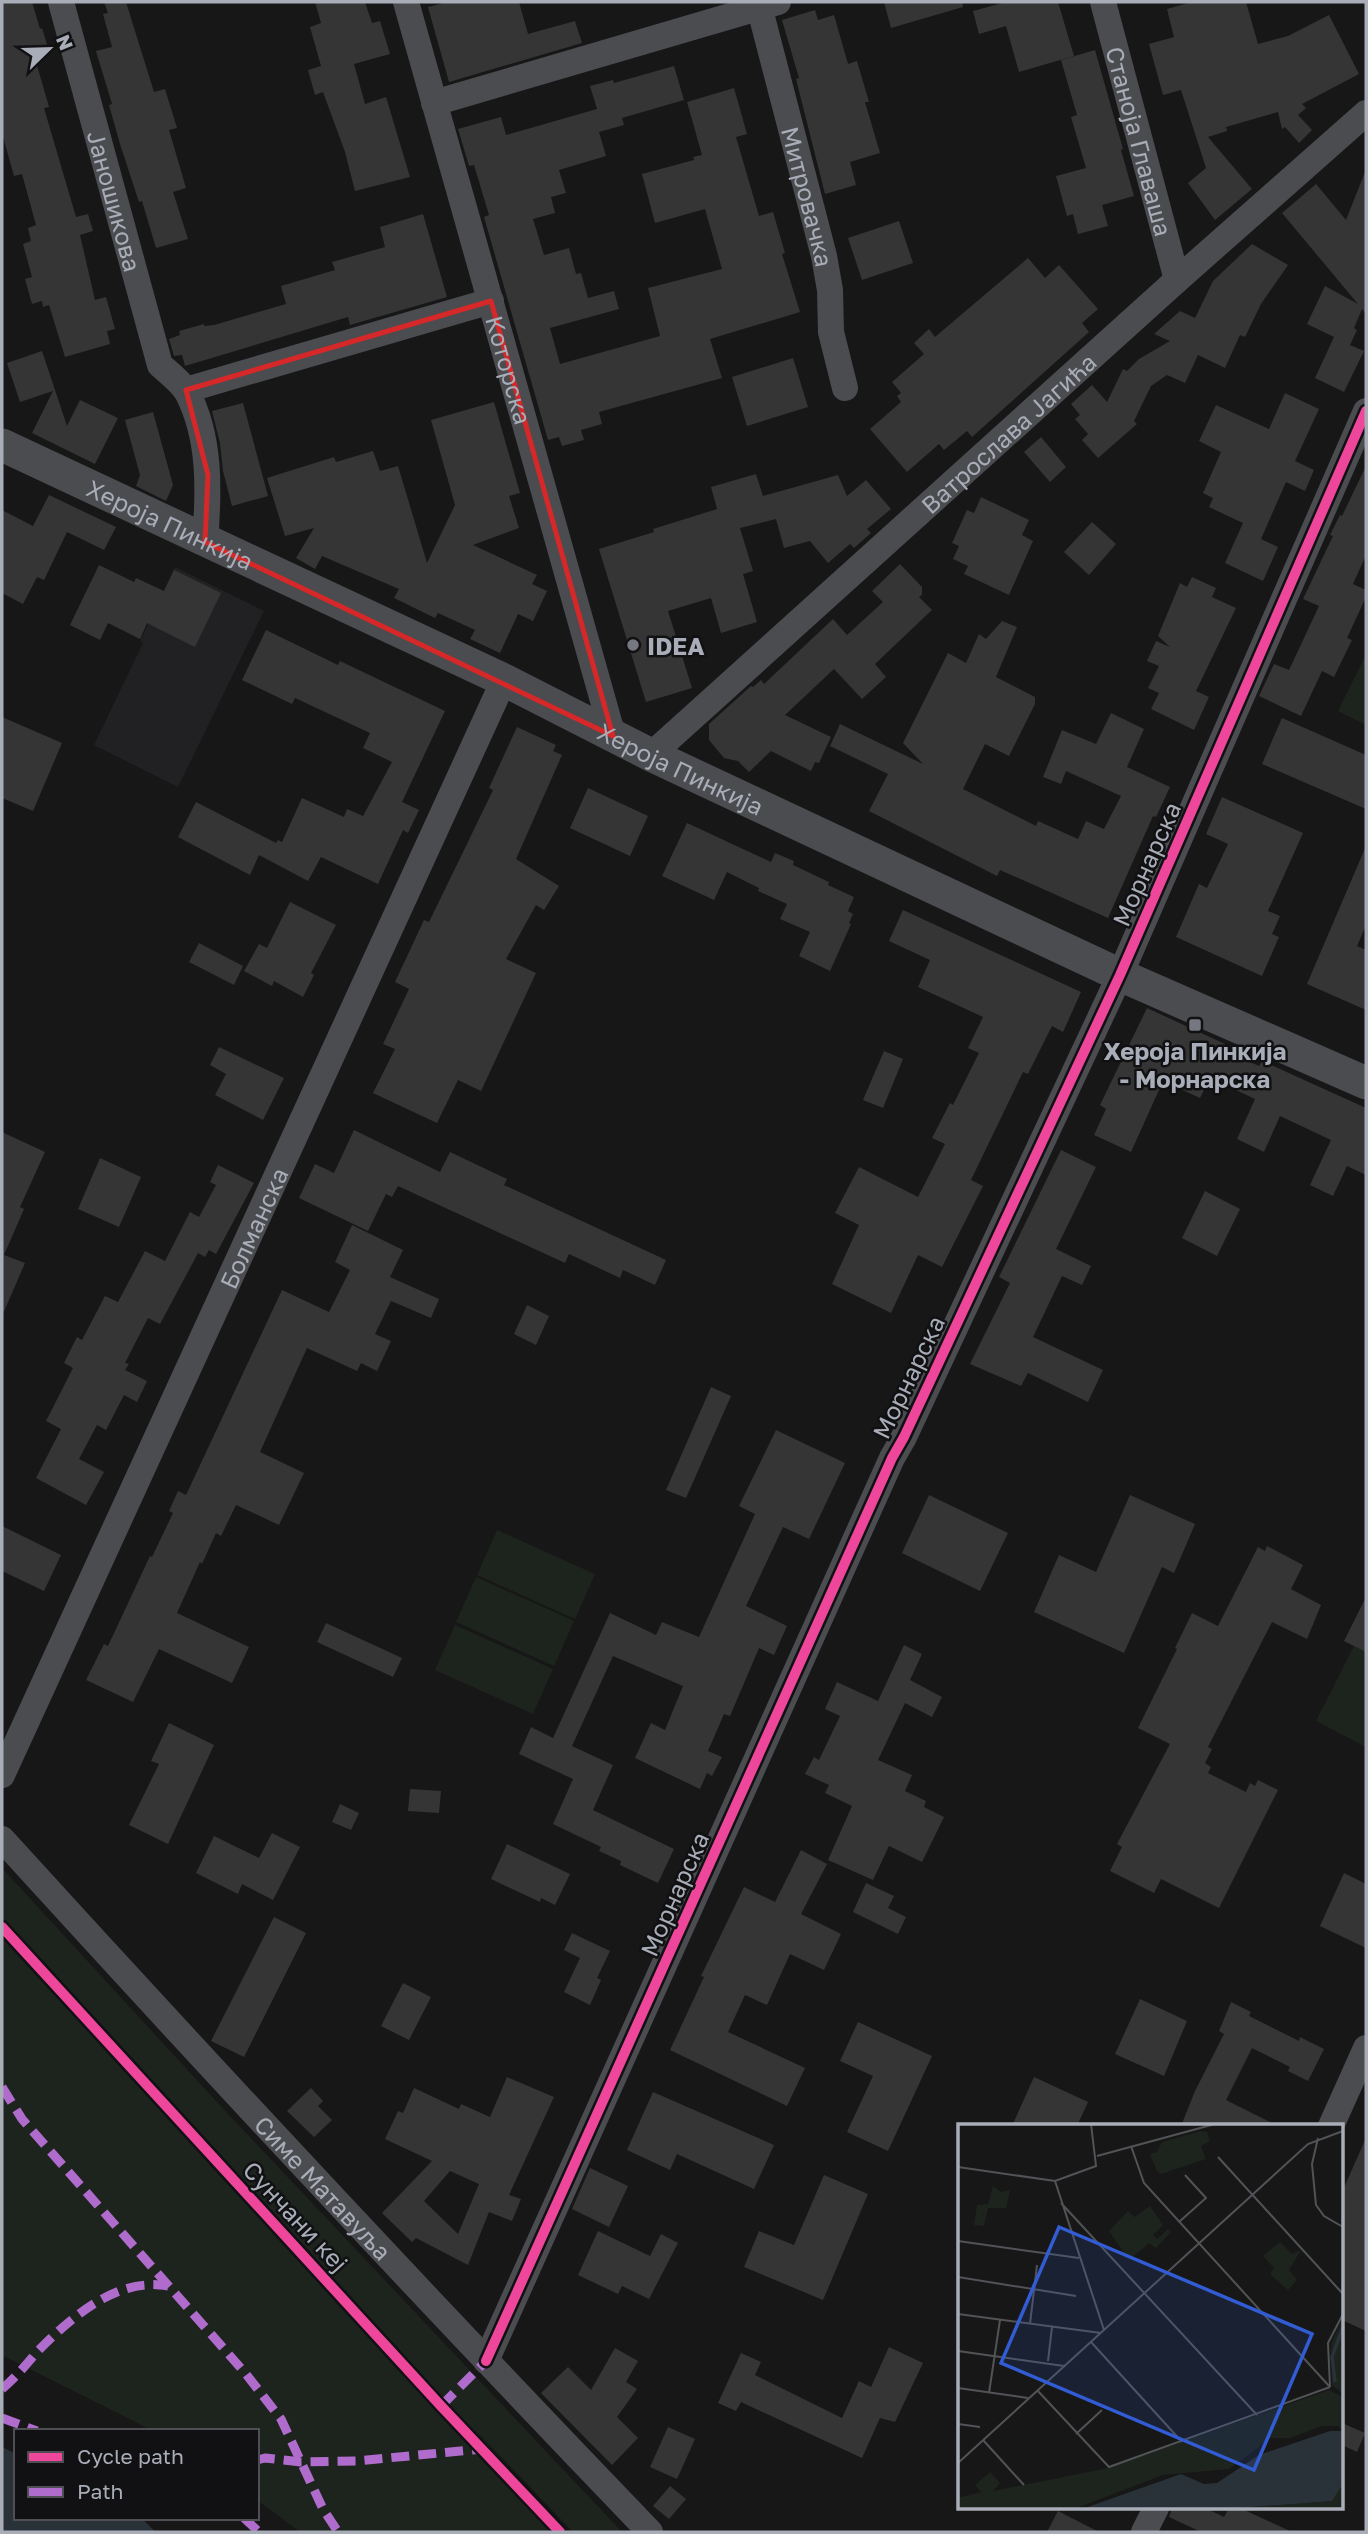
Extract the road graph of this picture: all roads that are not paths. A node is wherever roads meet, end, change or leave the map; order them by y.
1 (61, 2) edge
2 (406, 2) edge
3 (1103, 2) edge
4 (765, 4) edge
5 (434, 103) junction
6 (1366, 113) edge
7 (1177, 280) junction
8 (491, 301) junction
9 (845, 388) dead end
10 (186, 390) junction
11 (1366, 411) edge
12 (2, 445) edge
13 (205, 542) junction
14 (504, 680) junction
15 (613, 736) junction
16 (651, 755) junction
17 (1120, 975) junction
18 (1366, 1083) edge
19 (2, 1775) edge
20 (2, 1839) edge
21 (1366, 2048) edge
22 (1332, 2124) edge
23 (486, 2361) junction
24 (1155, 2510) edge
25 (650, 2532) edge
26 (1144, 2532) edge

1 - 10 street, Јаношикова
2 - 5 street, Которска
3 - 7 street, Станоја Главаша
4 - 5 street, Митровачка
4 - 9 street, Митровачка
5 - 8 street, Которска
6 - 7 street, Ватрослава Јагића
7 - 16 street, Ватрослава Јагића
8 - 10 street
8 - 15 street, Которска
10 - 13 street, Јаношикова
11 - 17 street, Морнарска
12 - 13 street, Хероја Пинкија
13 - 14 street, Хероја Пинкија
14 - 15 street, Хероја Пинкија
14 - 19 street, Болманска
15 - 16 street, Хероја Пинкија
16 - 17 street, Хероја Пинкија
17 - 18 street, Хероја Пинкија
17 - 23 street, Морнарска
20 - 23 street, Симе Матавуља
21 - 22 street
23 - 25 street, Симе Матавуља
24 - 26 street

